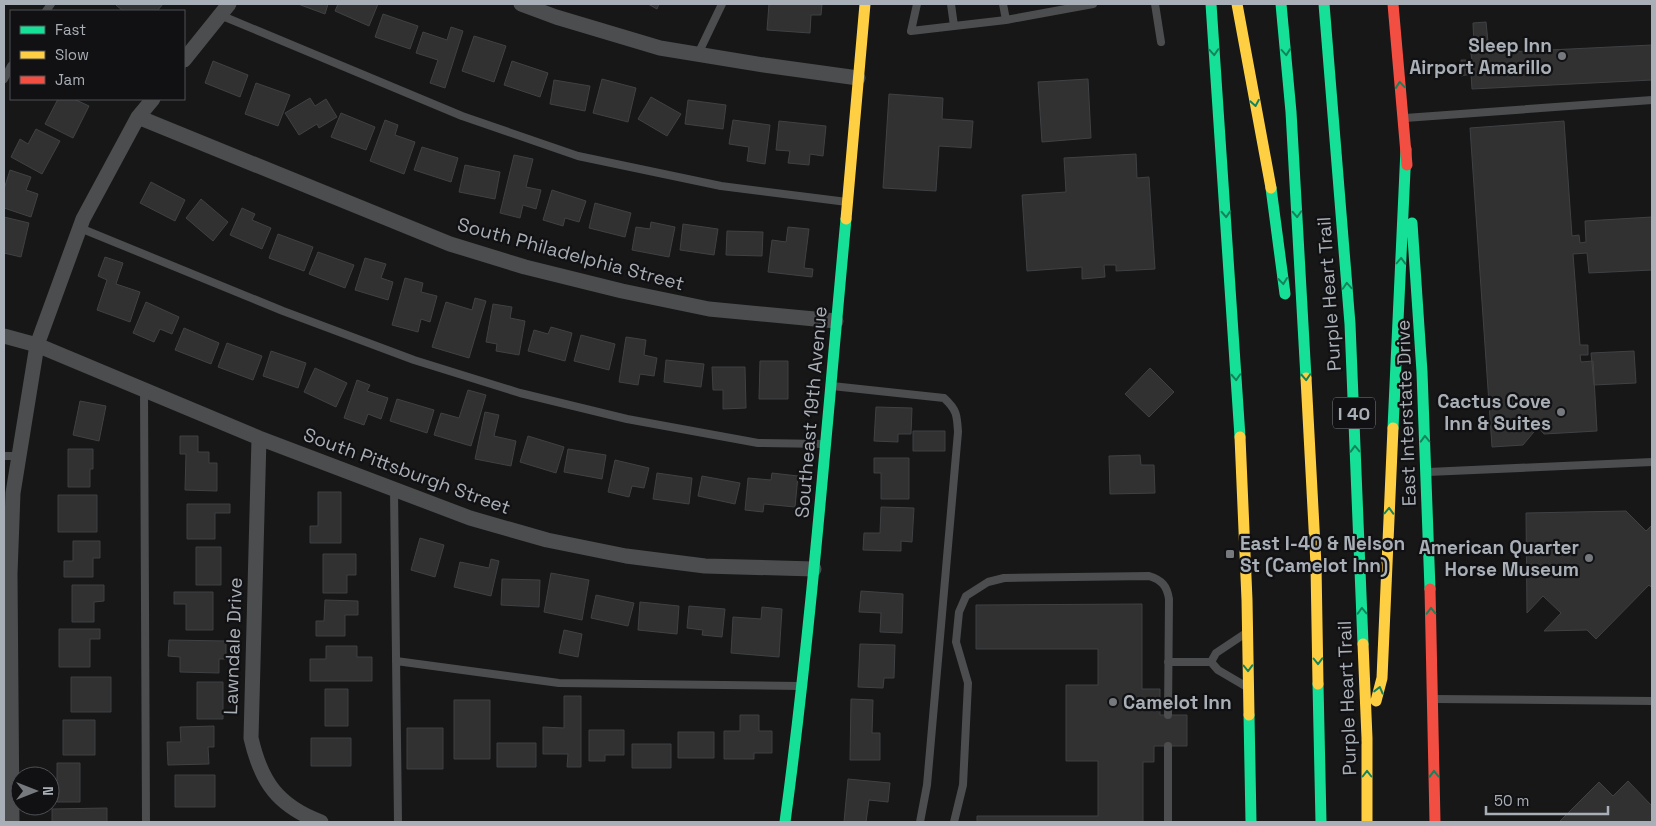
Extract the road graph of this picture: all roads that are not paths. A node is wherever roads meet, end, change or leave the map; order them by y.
1 (520, 4) edge
2 (564, 4) edge
3 (722, 4) edge
4 (865, 4) edge
5 (917, 4) edge
6 (951, 4) edge
7 (1003, 4) edge
8 (1093, 4) edge
9 (1155, 4) edge
10 (1211, 4) edge
11 (1237, 4) edge
12 (1281, 4) edge
13 (1324, 4) edge
14 (1393, 4) edge
15 (224, 10) edge
16 (556, 17) junction
17 (1006, 20) junction
18 (954, 26) junction
19 (1161, 42) dead end
20 (698, 54) junction
21 (185, 59) edge
22 (10, 68) edge
23 (858, 78) junction
24 (4, 79) edge
25 (151, 100) edge
26 (1652, 100) edge
27 (138, 116) junction
28 (1403, 118) junction
29 (1406, 149) junction
30 (847, 202) junction
31 (80, 228) junction
32 (1286, 304) dead end
33 (836, 321) junction
34 (4, 336) edge
35 (37, 345) junction
36 (830, 386) junction
37 (144, 390) junction
38 (259, 438) junction
39 (825, 444) junction
40 (11, 456) edge
41 (1652, 462) edge
42 (1426, 472) junction
43 (394, 490) junction
44 (1301, 517) dead end
45 (1316, 566) junction
46 (814, 569) junction
47 (7, 574) edge
48 (1247, 632) junction
49 (396, 662) junction
50 (1168, 662) junction
51 (1210, 662) junction
52 (802, 686) junction
53 (1248, 687) junction
54 (1433, 699) junction
55 (1652, 701) edge
56 (1168, 715) dead end
57 (1367, 738) junction
58 (1168, 746) dead end
59 (12, 822) edge
60 (146, 822) edge
61 (321, 822) edge
62 (398, 822) edge
63 (785, 822) edge
64 (920, 822) edge
65 (954, 822) edge
66 (1168, 822) edge
67 (1251, 822) edge
68 (1321, 822) edge
69 (1367, 822) edge
70 (1435, 822) edge

1 - 16 street
2 - 16 street
3 - 20 lane
4 - 23 main road, Southeast 19th Avenue
5 - 18 lane
6 - 18 lane
7 - 17 lane
8 - 17 lane
9 - 19 lane
10 -> 48 main road
11 -> 32 main road
12 -> 45 main road, Purple Heart Trail / I 40
57 -> 13 main road, Purple Heart Trail / I 40
28 -> 14 main road, East Interstate Drive
15 - 21 street
15 - 30 lane
16 - 20 street
17 - 18 lane
20 - 23 street
22 - 24 lane
23 - 30 main road, Southeast 19th Avenue
25 - 27 street
26 - 28 lane
27 - 31 street
27 - 33 street, South Philadelphia Street
28 - 29 main road, East Interstate Drive
42 -> 29 main road, East Interstate Drive
57 -> 29 main road
30 - 33 main road, Southeast 19th Avenue
31 - 35 street
31 - 39 lane
33 - 36 main road, Southeast 19th Avenue
34 - 35 street, South Pittsburgh Street
35 - 37 street, South Pittsburgh Street
35 - 40 street
36 - 39 main road, Southeast 19th Avenue
36 - 64 lane
37 - 38 street, South Pittsburgh Street
37 - 60 lane
38 - 43 street, South Pittsburgh Street
38 - 61 street, Lawndale Drive
39 - 46 main road, Southeast 19th Avenue
40 - 47 street
41 - 42 lane
54 -> 42 main road, East Interstate Drive
43 - 46 street, South Pittsburgh Street
43 - 49 lane
44 - 45 main road
45 -> 68 main road, Purple Heart Trail / I 40
46 - 52 main road, Southeast 19th Avenue
47 - 59 street
48 - 51 lane
48 -> 53 main road
49 - 52 lane
49 - 62 lane
50 - 51 lane
50 - 56 lane
50 - 65 lane
51 - 53 lane
52 - 63 main road, Southeast 19th Avenue
53 - 67 main road
54 - 55 lane
70 -> 54 main road, East Interstate Drive
69 -> 57 main road, Purple Heart Trail / I 40
58 - 66 lane

